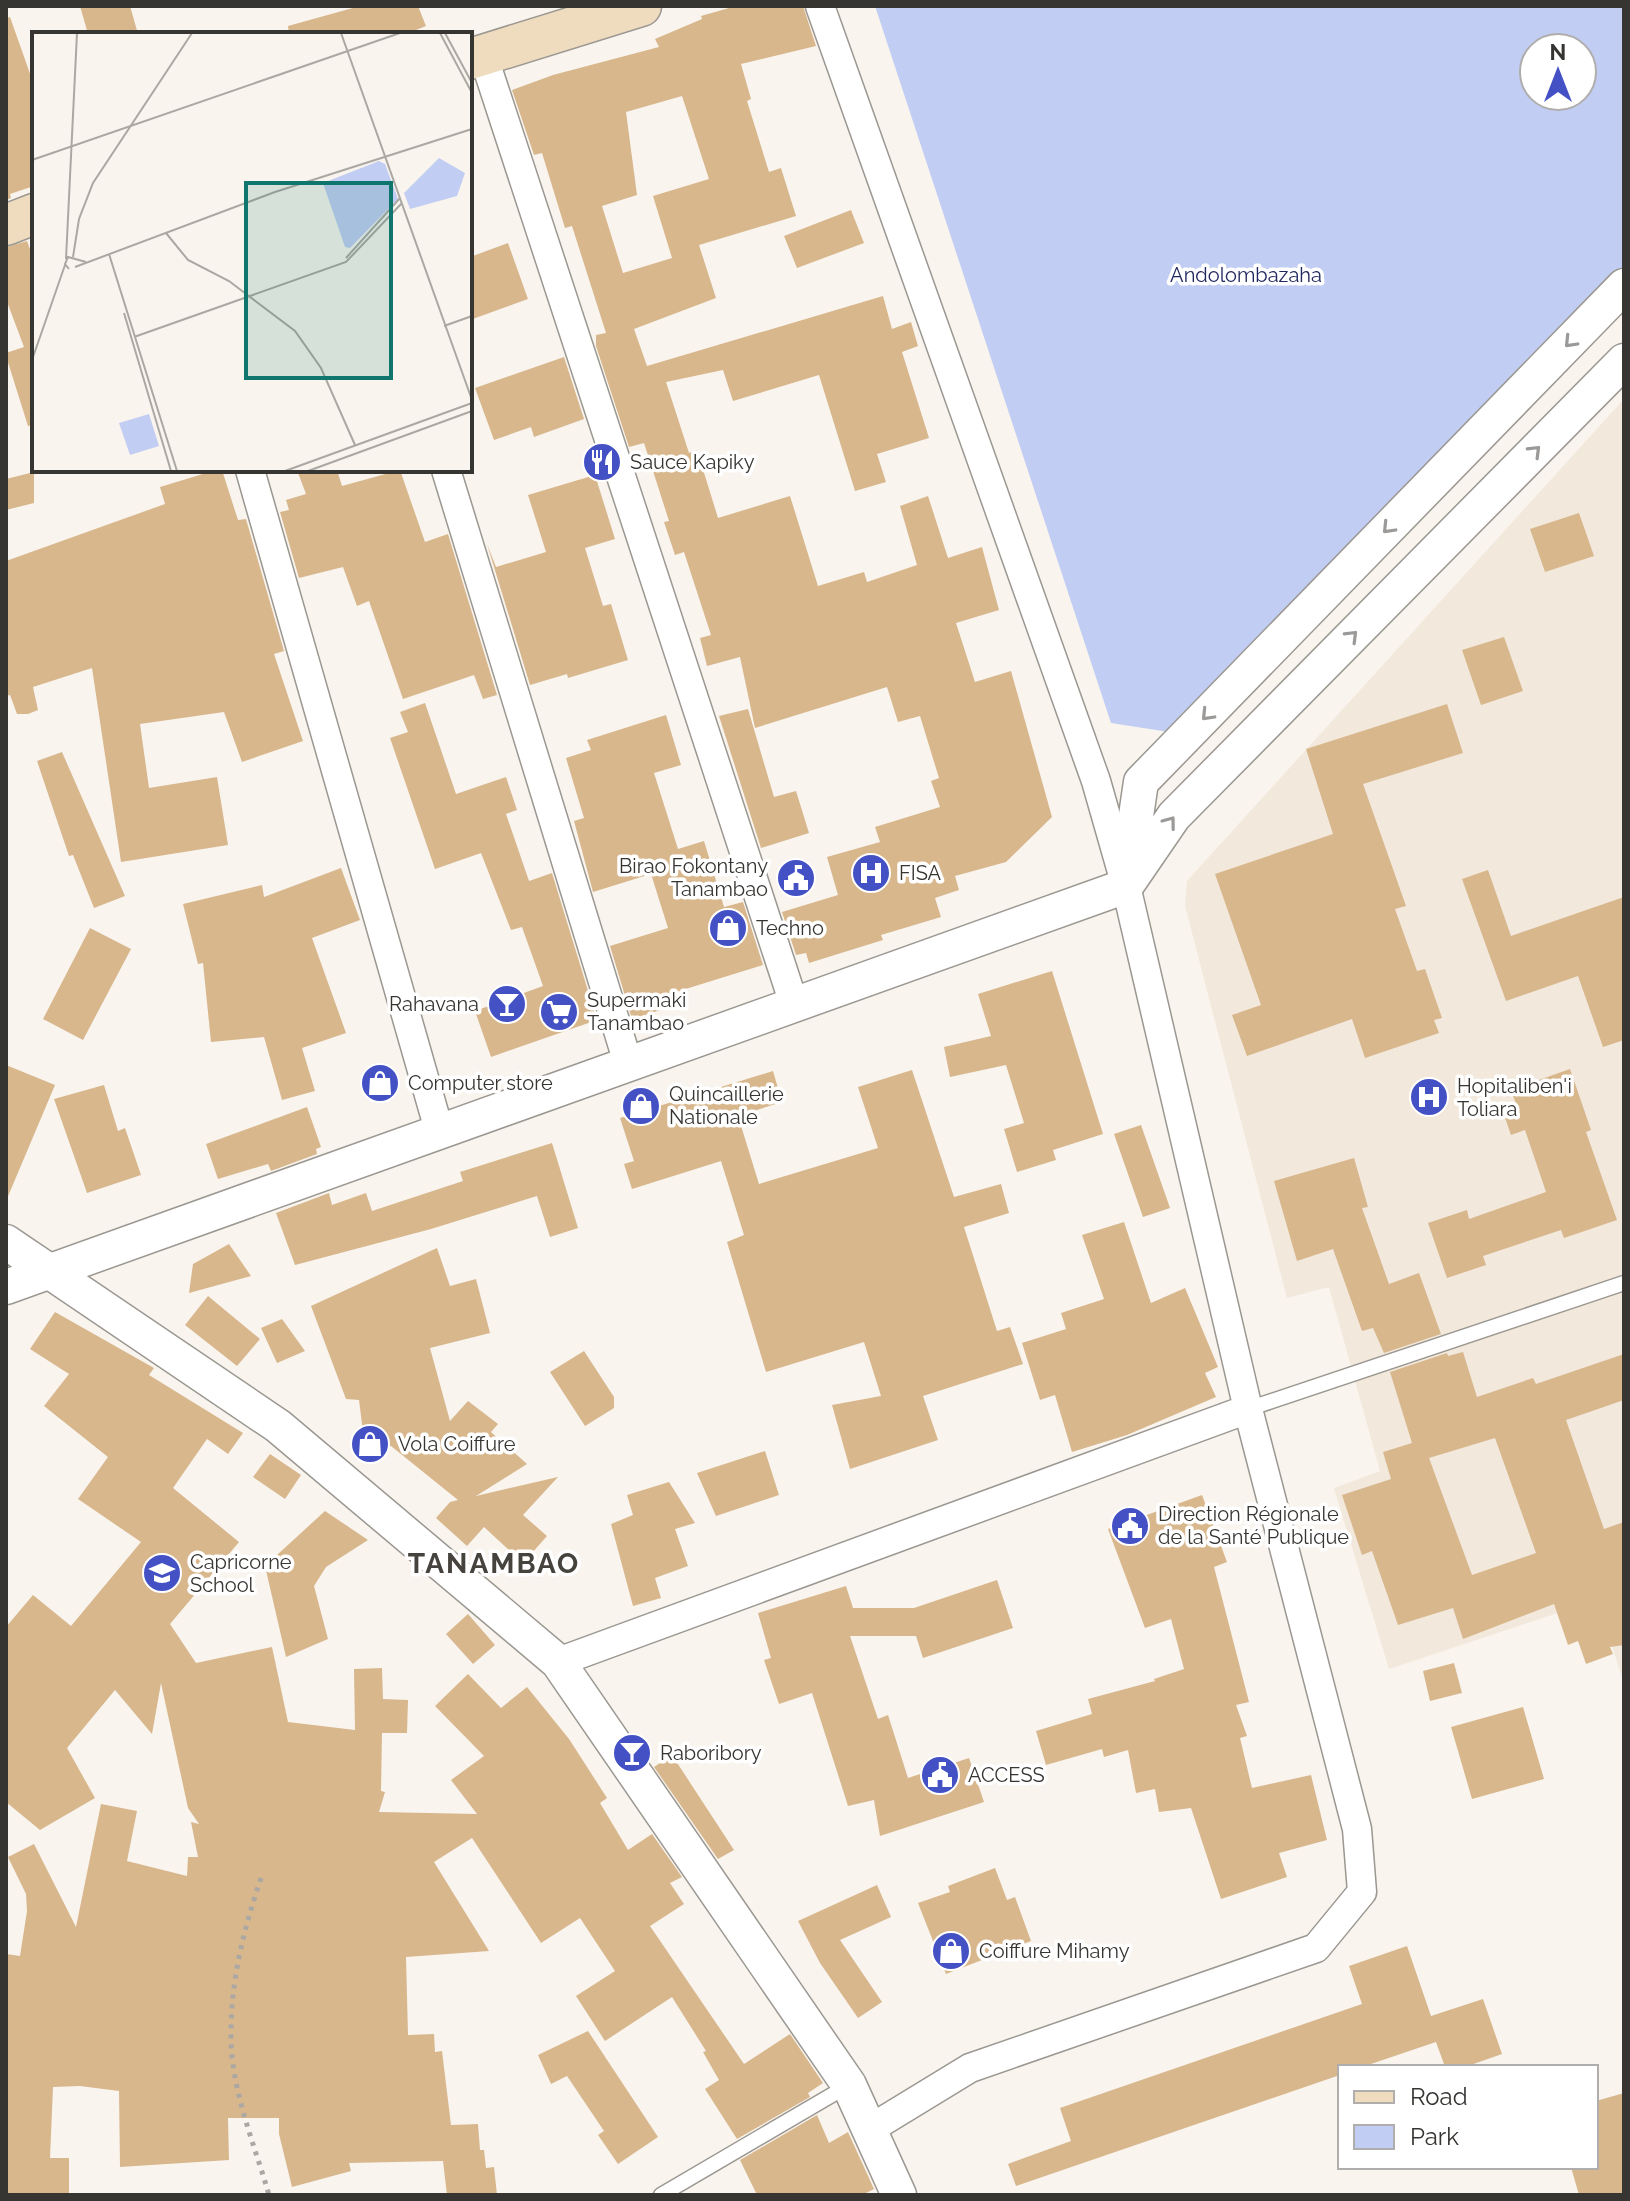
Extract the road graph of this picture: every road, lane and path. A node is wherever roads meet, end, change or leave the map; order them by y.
1 (641, 6) edge
2 (820, 6) edge
3 (476, 57) edge
4 (32, 215) edge
5 (6, 225) edge
6 (1624, 286) edge
7 (1624, 361) edge
8 (251, 472) edge
9 (447, 472) edge
10 (1126, 886) junction
11 (794, 1004) junction
12 (628, 1063) junction
13 (439, 1130) junction
14 (6, 1242) edge
15 (47, 1270) junction
16 (1624, 1283) edge
17 (6, 1287) edge
18 (1248, 1409) junction
19 (558, 1662) junction
20 (261, 1878) dead end
21 (849, 2085) junction
22 (870, 2129) junction
23 (269, 2195) edge
24 (661, 2195) edge
25 (899, 2195) edge

1 - 3 main road
2 - 10 street
3 - 11 street
4 - 5 main road
6 -> 10 street
10 -> 7 street
8 - 13 street
9 - 12 street
10 - 11 street
10 - 18 street
11 - 12 street
12 - 13 street
13 - 15 street
14 - 15 street
15 - 17 street
15 - 19 street
16 - 18 lane
18 - 19 street
18 - 22 street
19 - 21 street
20 - 23 path
21 - 22 street
21 - 24 lane
22 - 25 street

